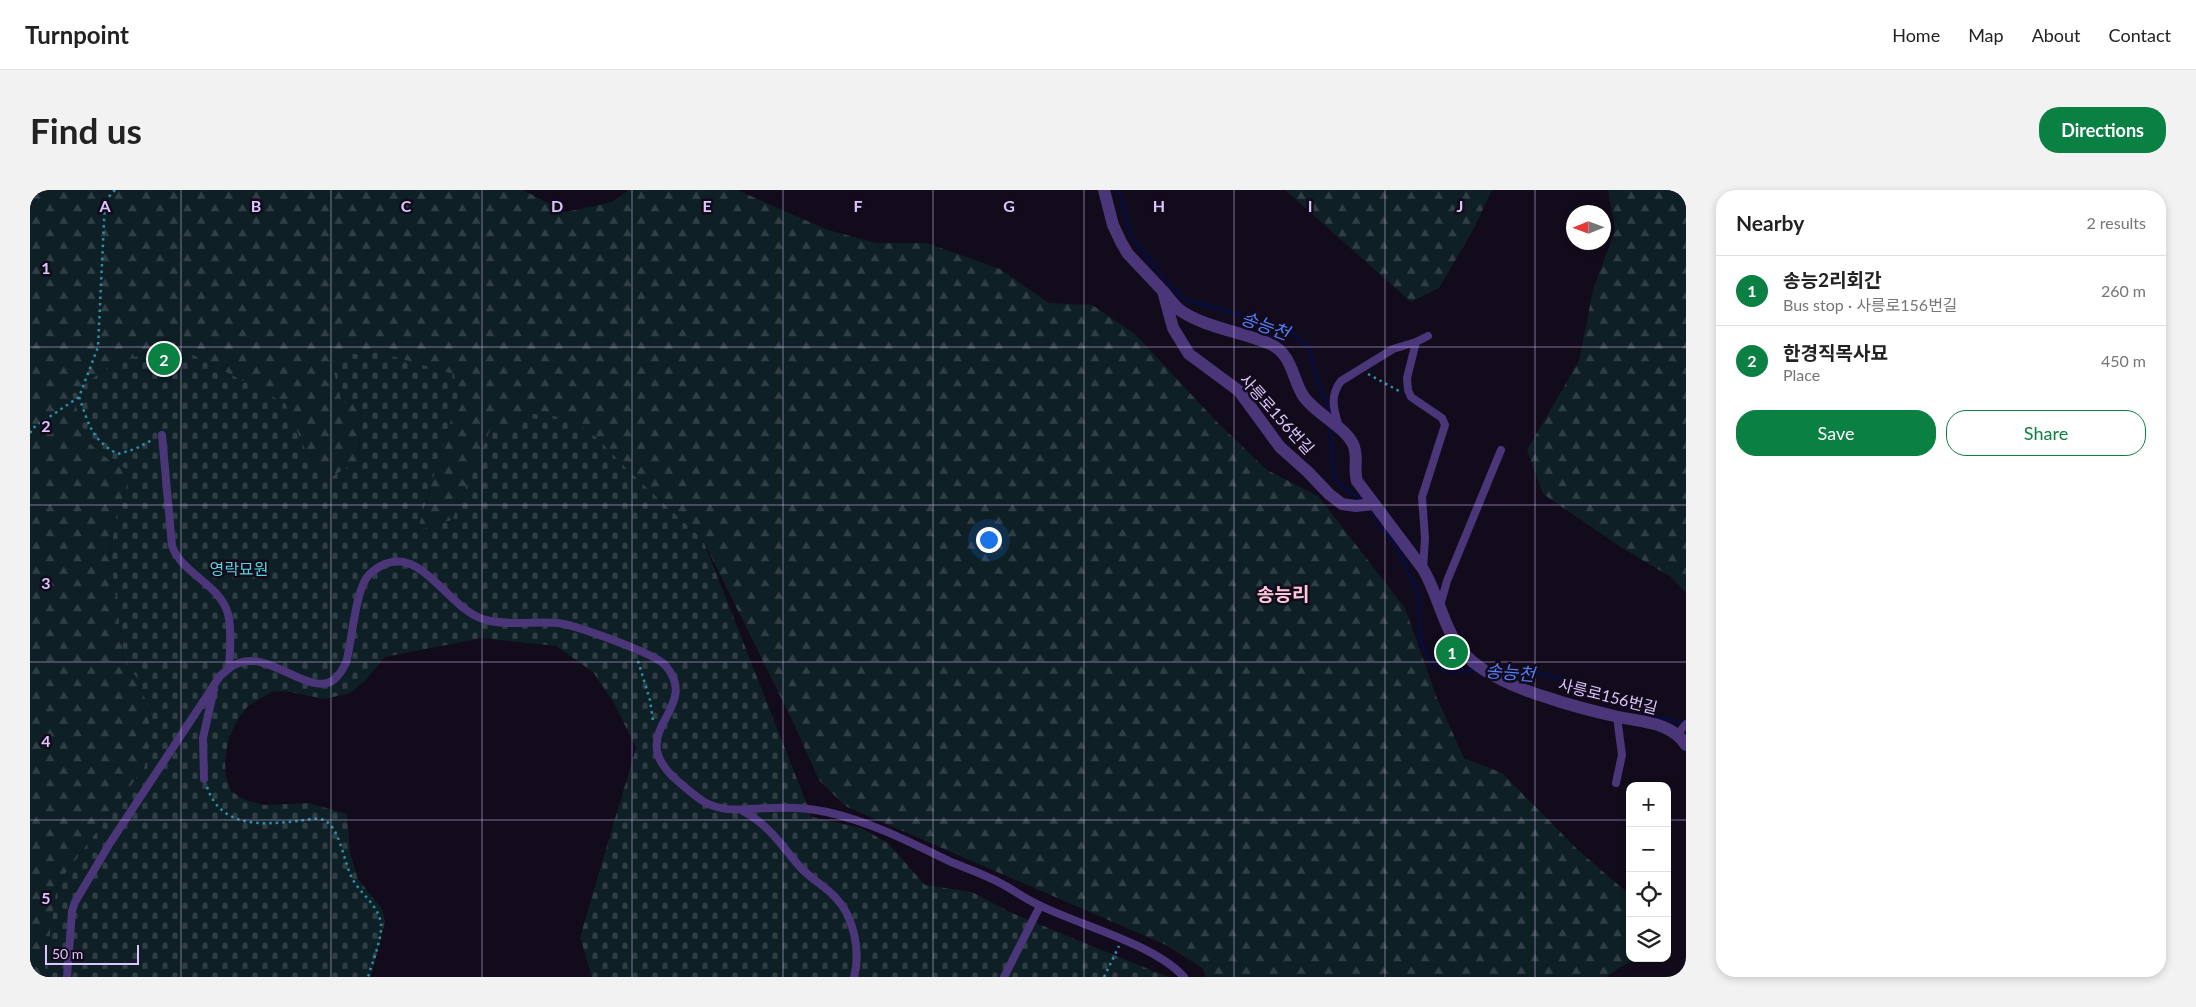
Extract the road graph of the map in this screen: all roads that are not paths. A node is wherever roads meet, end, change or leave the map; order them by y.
1 (1104, 190) edge
2 (1163, 291) junction
3 (1428, 336) dead end
4 (1416, 342) junction
5 (1336, 426) junction
6 (162, 435) road end
7 (1501, 450) dead end
8 (1373, 504) junction
9 (1424, 569) junction
10 (1439, 610) junction
11 (229, 668) junction
12 (215, 684) junction
13 (1617, 716) junction
14 (1686, 724) edge
15 (1678, 733) junction
16 (1686, 746) edge
17 (204, 778) road end
18 (1616, 784) dead end
19 (741, 810) junction
20 (1040, 906) junction
21 (66, 977) edge
22 (854, 977) edge
23 (1004, 977) edge
24 (1184, 977) edge

1 - 2 street, 사릉로156번길
2 - 5 street, 사릉로156번길
2 - 8 street, 사릉로156번길
3 - 4 lane
4 - 5 lane
4 - 9 lane
5 - 8 street, 사릉로156번길
6 - 11 lane
7 - 10 lane
8 - 9 street, 사릉로156번길
9 - 10 street, 사릉로156번길
10 - 13 street, 사릉로156번길
11 - 12 lane
11 - 19 lane
12 - 17 lane
12 - 21 lane
13 - 15 street, 사릉로156번길
13 - 18 lane
14 - 15 lane
15 - 16 street, 사릉로156번길
19 - 20 lane
19 - 22 lane
20 - 23 lane
20 - 24 lane

